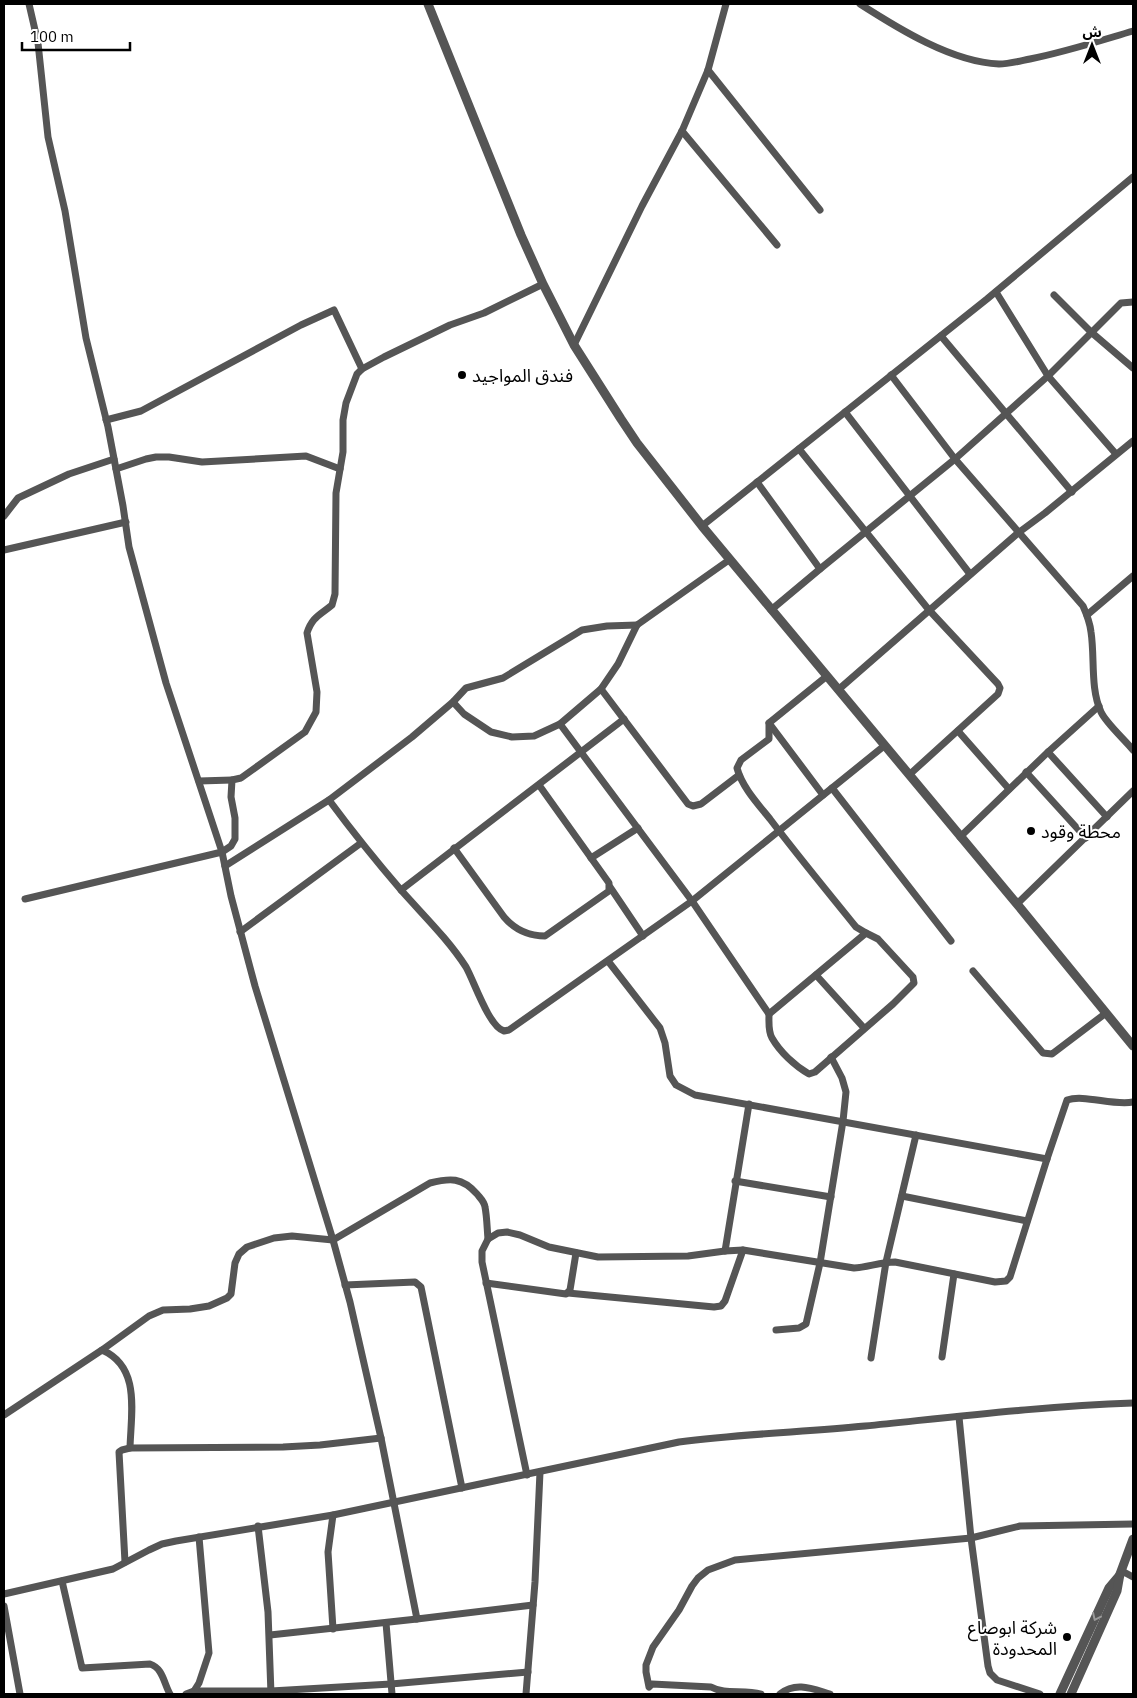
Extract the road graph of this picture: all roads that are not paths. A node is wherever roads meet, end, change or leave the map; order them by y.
1 (28, 4) edge
2 (428, 4) edge
3 (726, 4) edge
4 (860, 4) edge
5 (1133, 31) edge
6 (708, 70) junction
7 (682, 131) junction
8 (1132, 180) edge
9 (820, 210) dead end
10 (777, 245) dead end
11 (543, 284) junction
12 (996, 292) junction
13 (1054, 295) dead end
14 (1133, 302) edge
15 (1091, 332) junction
16 (941, 336) junction
17 (574, 345) junction
18 (1133, 368) edge
19 (362, 369) junction
20 (891, 376) junction
21 (1048, 376) junction
22 (845, 412) junction
23 (1006, 413) junction
24 (106, 420) junction
25 (1133, 441) edge
26 (799, 449) junction
27 (1116, 454) junction
28 (114, 459) junction
29 (955, 459) junction
30 (116, 469) junction
31 (340, 469) junction
32 (757, 482) junction
33 (1072, 492) junction
34 (911, 496) junction
35 (4, 516) edge
36 (126, 522) junction
37 (702, 526) junction
38 (865, 532) junction
39 (1018, 533) junction
40 (4, 550) edge
41 (729, 560) junction
42 (820, 569) junction
43 (970, 574) junction
44 (1133, 576) edge
45 (771, 610) junction
46 (929, 610) junction
47 (1087, 615) junction
48 (637, 625) junction
49 (827, 676) junction
50 (602, 689) junction
51 (838, 690) junction
52 (453, 702) junction
53 (1099, 706) junction
54 (624, 720) junction
55 (768, 723) junction
56 (560, 724) junction
57 (958, 731) junction
58 (884, 746) junction
59 (1133, 750) edge
60 (1048, 752) junction
61 (582, 753) junction
62 (1026, 772) junction
63 (739, 775) junction
64 (909, 775) junction
65 (198, 780) junction
66 (232, 780) junction
67 (539, 785) junction
68 (832, 788) junction
69 (1009, 789) junction
70 (1133, 791) edge
71 (823, 796) junction
72 (329, 800) junction
73 (1106, 817) junction
74 (638, 828) junction
75 (779, 831) junction
76 (960, 837) junction
77 (1086, 838) junction
78 (361, 843) junction
79 (454, 848) junction
80 (222, 852) junction
81 (591, 858) junction
82 (225, 866) junction
83 (610, 888) junction
84 (400, 890) junction
85 (25, 899) dead end
86 (692, 901) junction
87 (1018, 904) junction
88 (240, 932) junction
89 (866, 933) junction
90 (643, 936) junction
91 (951, 941) dead end
92 (608, 961) junction
93 (973, 971) dead end
94 (816, 975) junction
95 (1106, 1013) junction
96 (770, 1014) junction
97 (864, 1028) junction
98 (1133, 1046) edge
99 (831, 1057) junction
100 (1133, 1102) edge
101 (749, 1104) junction
102 (844, 1121) junction
103 (916, 1135) junction
104 (1046, 1159) junction
105 (735, 1181) junction
106 (902, 1196) junction
107 (831, 1197) junction
108 (1027, 1221) junction
109 (488, 1239) junction
110 (333, 1240) junction
111 (726, 1250) junction
112 (743, 1250) junction
113 (576, 1253) junction
114 (886, 1262) junction
115 (820, 1263) junction
116 (954, 1274) junction
117 (486, 1283) junction
118 (345, 1285) junction
119 (568, 1293) junction
120 (776, 1330) dead end
121 (102, 1350) junction
122 (942, 1356) dead end
123 (871, 1358) dead end
124 (1133, 1403) edge
125 (4, 1415) edge
126 (959, 1417) junction
127 (381, 1438) junction
128 (130, 1448) junction
129 (540, 1472) junction
130 (527, 1475) junction
131 (462, 1488) junction
132 (394, 1502) junction
133 (333, 1515) junction
134 (1133, 1524) edge
135 (258, 1526) junction
136 (199, 1537) junction
137 (971, 1538) junction
138 (1133, 1539) edge
139 (125, 1562) junction
140 (1121, 1572) junction
141 (1133, 1577) edge
142 (62, 1581) junction
143 (4, 1594) edge
144 (533, 1605) junction
145 (4, 1606) edge
146 (417, 1619) junction
147 (386, 1623) junction
148 (333, 1628) junction
149 (270, 1635) junction
150 (528, 1672) junction
151 (391, 1684) junction
152 (194, 1691) junction
153 (271, 1693) edge
154 (20, 1694) edge
155 (170, 1694) edge
156 (186, 1694) edge
157 (392, 1694) edge
158 (526, 1694) edge
159 (761, 1694) edge
160 (780, 1694) edge
161 (830, 1694) edge
162 (1040, 1694) edge
163 (1060, 1694) edge
164 (1071, 1694) edge

1 - 24 street
2 - 11 street
3 - 6 street
4 - 5 street
6 - 7 street
6 - 9 street
7 - 10 street
7 - 17 street
8 - 12 street
11 - 17 street
11 - 19 street
12 - 16 street
12 - 21 street
13 - 15 street
14 - 15 street
15 - 18 street
15 - 21 street
16 - 20 street
16 - 23 street
17 - 37 street
19 - 24 street
19 - 31 street
20 - 22 street
20 - 29 street
21 - 23 street
21 - 27 street
22 - 26 street
22 - 34 street
23 - 29 street
23 - 33 street
24 - 28 street
25 - 27 street
26 - 32 street
26 - 38 street
27 - 33 street
28 - 30 street
28 - 35 street
29 - 34 street
29 - 39 street
30 - 31 street
30 - 36 street
31 - 66 street
32 - 37 street
32 - 42 street
33 - 39 street
34 - 38 street
34 - 43 street
36 - 40 street
36 - 65 street
37 - 41 street
38 - 42 street
38 - 46 street
39 - 43 street
39 - 47 street
41 - 45 street
41 - 48 street
42 - 45 street
43 - 46 street
44 - 47 street
45 - 49 street
46 - 51 street
46 - 57 street
47 - 53 street
48 - 50 street
48 - 52 street
49 - 51 street
49 - 55 street
50 - 54 street
50 - 56 street
51 - 58 street
52 - 56 street
52 - 72 street
53 - 59 street
53 - 60 street
54 - 61 street
54 - 63 street
55 - 63 street
55 - 71 street
56 - 61 street
57 - 64 street
57 - 69 street
58 - 64 street
58 - 68 street
60 - 62 street
60 - 73 street
61 - 67 street
61 - 74 street
62 - 69 street
62 - 77 street
63 - 75 street
64 - 76 street
65 - 66 street
65 - 80 street
66 - 80 street
67 - 79 street
67 - 81 street
68 - 71 street
68 - 91 street
69 - 76 street
70 - 73 street
71 - 75 street
72 - 78 street
72 - 82 street
73 - 77 street
74 - 81 street
74 - 86 street
75 - 86 street
75 - 89 street
76 - 87 street
77 - 87 street
78 - 84 street
78 - 88 street
79 - 83 street
79 - 84 street
80 - 82 street
80 - 85 street
81 - 83 street
82 - 88 street
83 - 90 street
84 - 92 street
86 - 90 street
86 - 96 street
87 - 95 street
88 - 110 street
89 - 94 street
89 - 97 street
90 - 92 street
92 - 101 street
93 - 95 street
94 - 96 street
94 - 97 street
95 - 98 street
96 - 99 street
97 - 99 street
99 - 102 street
100 - 104 street
101 - 102 street
101 - 105 street
102 - 103 street
102 - 107 street
103 - 104 street
103 - 106 street
104 - 108 street
105 - 107 street
105 - 111 street
106 - 108 street
106 - 114 street
107 - 115 street
108 - 116 street
109 - 110 street
109 - 113 street
109 - 117 street
110 - 118 street
110 - 121 street
111 - 112 street
111 - 113 street
112 - 115 street
112 - 119 street
113 - 119 street
114 - 115 street
114 - 116 street
114 - 123 street
115 - 120 street
116 - 122 street
117 - 119 street
117 - 130 street
118 - 127 street
118 - 131 street
121 - 125 street
121 - 128 street
124 - 126 street
126 - 129 street
126 - 137 street
127 - 128 street
127 - 132 street
128 - 139 street
129 - 130 street
129 - 144 street
130 - 131 street
131 - 132 street
132 - 133 street
132 - 146 street
133 - 135 street
133 - 148 street
134 - 137 street
135 - 136 street
135 - 149 street
136 - 139 street
136 - 152 street
137 - 159 street
137 - 162 street
138 - 140 street
139 - 142 street
140 - 141 street
140 -> 163 street
140 - 164 street
142 - 143 street
142 - 155 street
144 - 146 street
144 - 150 street
145 - 154 street
146 - 147 street
147 - 148 street
147 - 151 street
148 - 149 street
149 - 153 street
150 - 151 street
150 - 158 street
151 - 153 street
151 - 157 street
152 - 153 street
152 - 156 street
160 - 161 street

